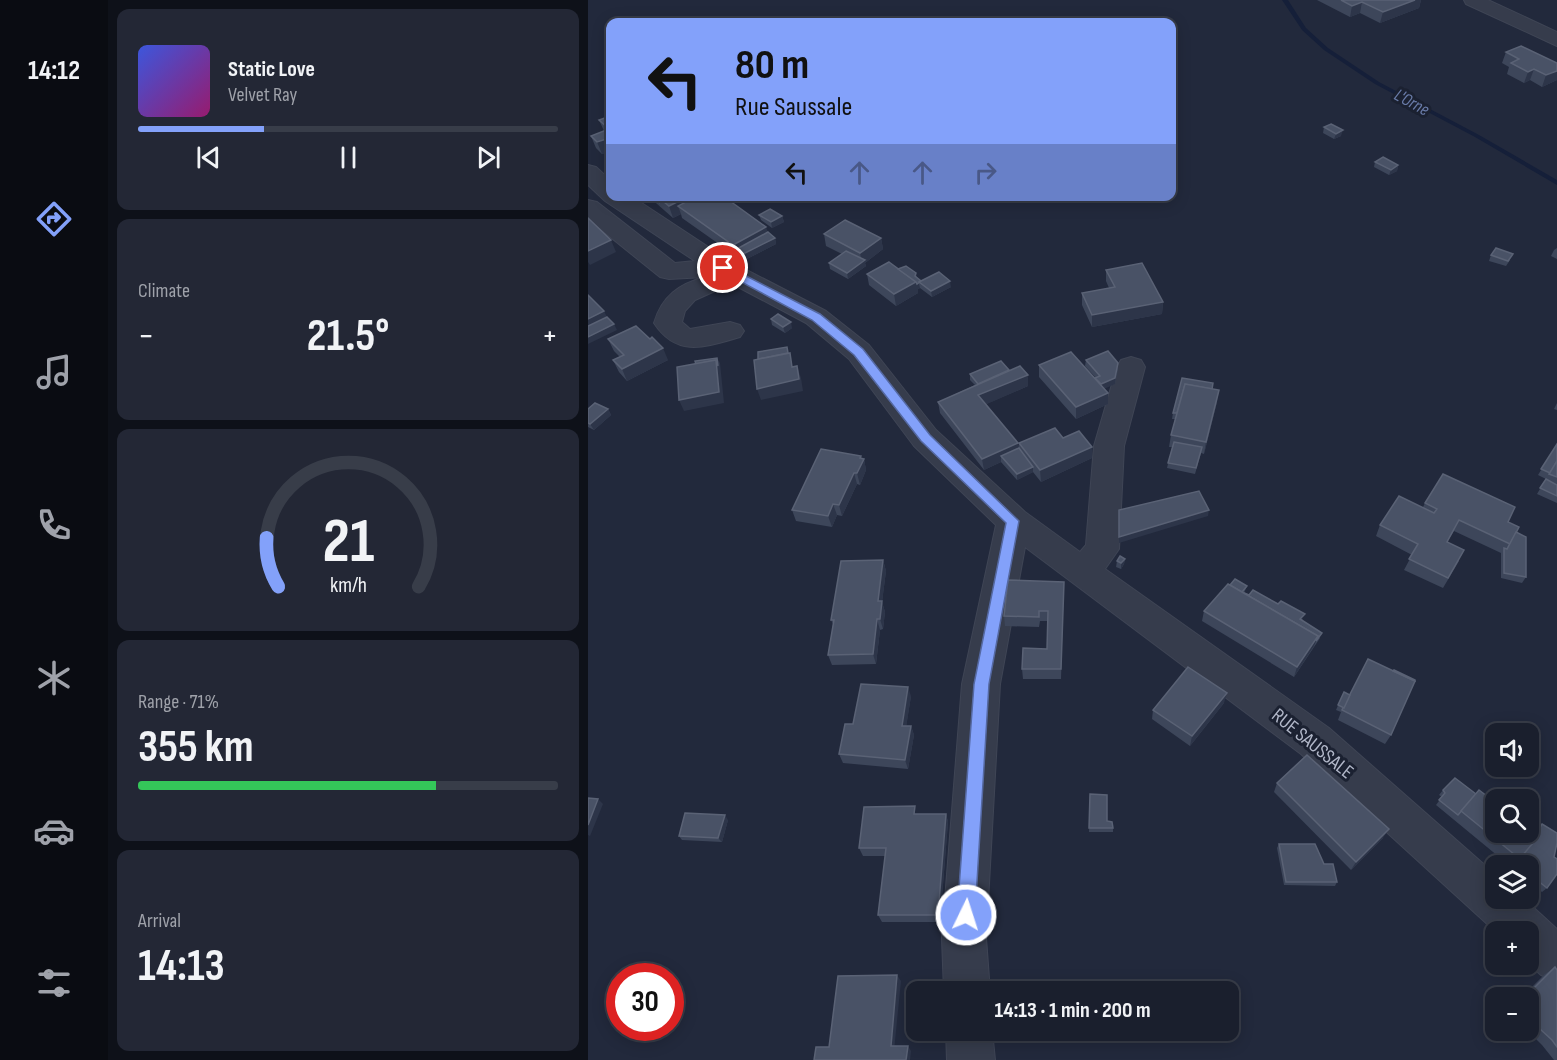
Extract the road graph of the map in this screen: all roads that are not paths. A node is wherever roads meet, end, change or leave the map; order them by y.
1 (1473, 0) edge
2 (1557, 40) edge
3 (588, 172) edge
4 (606, 189) edge
5 (622, 201) edge
6 (588, 207) edge
7 (732, 273) junction
8 (730, 331) dead end
9 (1131, 367) dead end
10 (1013, 521) junction
11 (1083, 573) junction
12 (1545, 946) edge
13 (966, 981) edge
14 (970, 1041) edge
15 (971, 1060) edge

1 - 2 street
3 - 4 street
5 - 7 street, RUE SAUSSALE
6 - 7 street
7 - 8 street
7 - 10 street, RUE SAUSSALE
9 - 11 street
10 - 11 street, RUE SAUSSALE
10 - 13 street
11 - 12 street, RUE SAUSSALE
14 - 15 street

